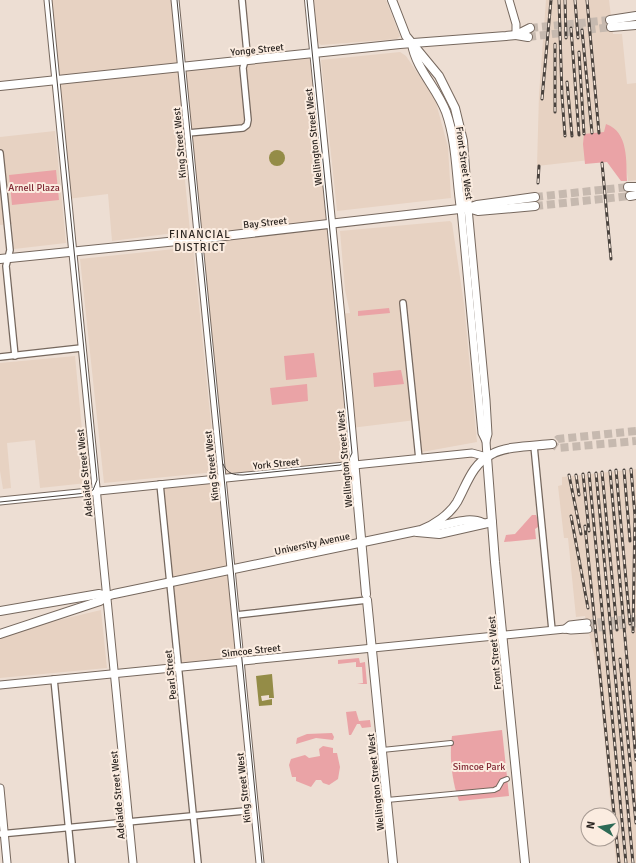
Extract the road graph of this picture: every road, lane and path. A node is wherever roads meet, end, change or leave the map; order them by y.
1 (48, 0) edge
2 (175, 0) edge
3 (242, 0) edge
4 (309, 0) edge
5 (392, 0) edge
6 (509, 0) edge
7 (636, 16) edge
8 (636, 25) edge
9 (530, 28) tunnel mouth
10 (516, 34) junction
11 (528, 38) tunnel mouth
12 (412, 44) junction
13 (314, 53) junction
14 (246, 60) junction
15 (182, 67) junction
16 (56, 80) junction
17 (441, 80) junction
18 (432, 84) junction
19 (0, 86) edge
20 (188, 133) junction
21 (463, 141) junction
22 (453, 142) junction
23 (0, 153) edge
24 (535, 197) tunnel mouth
25 (535, 206) tunnel mouth
26 (464, 209) junction
27 (331, 224) junction
28 (199, 239) junction
29 (72, 251) junction
30 (4, 258) edge
31 (403, 303) dead end
32 (81, 348) junction
33 (15, 356) junction
34 (0, 357) edge
35 (552, 444) dead end
36 (534, 446) junction
37 (487, 457) junction
38 (419, 459) junction
39 (355, 465) junction
40 (223, 478) junction
41 (160, 484) junction
42 (96, 491) junction
43 (0, 501) edge
44 (492, 522) junction
45 (483, 523) junction
46 (428, 527) junction
47 (415, 532) junction
48 (362, 543) junction
49 (232, 570) junction
50 (169, 583) junction
51 (107, 596) junction
52 (366, 597) junction
53 (0, 611) edge
54 (236, 615) junction
55 (587, 626) tunnel mouth
56 (552, 630) junction
57 (0, 634) edge
58 (503, 635) junction
59 (372, 648) junction
60 (241, 661) junction
61 (178, 667) junction
62 (115, 674) junction
63 (54, 679) junction
64 (0, 685) edge
65 (451, 743) dead end
66 (382, 750) junction
67 (507, 779) dead end
68 (0, 788) edge
69 (387, 800) junction
70 (255, 810) junction
71 (193, 817) junction
72 (129, 823) junction
73 (69, 828) junction
74 (2, 834) edge
75 (7, 863) edge
76 (72, 863) edge
77 (133, 863) edge
78 (198, 863) edge
79 (260, 863) edge
80 (393, 863) edge
81 (525, 863) edge

1 - 16 main road, Adelaide Street West
2 - 15 main road, King Street West
3 - 14 street
4 - 13 main road, Wellington Street West
5 - 12 main road
6 - 10 main road
7 - 8 main road
9 - 10 main road, Yonge Street
10 - 11 main road, Yonge Street
10 - 12 main road, Yonge Street
12 - 13 main road, Yonge Street
12 - 17 main road, Front Street West
12 - 18 main road, Front Street West
13 - 14 main road, Yonge Street
13 - 27 main road, Wellington Street West
14 - 15 main road, Yonge Street
14 - 20 street
15 - 16 main road, Yonge Street
15 - 20 main road, King Street West
16 - 19 main road, Yonge Street
16 - 29 main road, Adelaide Street West
17 - 18 main road
17 - 21 main road, Front Street West
18 - 22 main road, Front Street West
20 - 28 main road, King Street West
21 - 22 main road
21 - 26 main road, Front Street West
22 - 26 main road, Front Street West
23 - 30 street
24 - 26 main road, Bay Street
25 - 26 main road, Bay Street
26 - 27 main road, Bay Street
26 - 37 main road, Front Street West
27 - 28 main road, Bay Street
27 - 39 main road, Wellington Street West
28 - 29 main road, Bay Street
28 - 40 main road, King Street West
29 - 30 main road, Bay Street
29 - 32 main road, Adelaide Street West
30 - 33 street
31 - 38 street
32 - 33 street
32 - 42 main road, Adelaide Street West
33 - 34 street
35 - 36 main road
36 - 37 main road
36 - 56 street
37 - 38 main road, York Street
37 - 44 main road, Front Street West
37 - 46 main road, University Avenue
38 - 39 main road, York Street
39 - 40 main road, York Street
39 - 48 main road, Wellington Street West
40 - 41 main road, York Street
40 - 49 main road, King Street West
41 - 42 main road, York Street
41 - 50 street, Pearl Street
42 - 43 main road, York Street
42 - 51 main road, Adelaide Street West
44 - 45 main road
44 - 58 main road, Front Street West
45 - 46 main road
45 - 47 main road
46 - 47 main road, University Avenue
47 - 48 main road, University Avenue
48 - 49 main road, University Avenue
48 - 52 main road, Wellington Street West
49 - 50 main road, University Avenue
49 - 54 main road, King Street West
50 - 51 main road, University Avenue
50 - 61 street, Pearl Street
51 - 53 main road, University Avenue
51 - 57 main road, University Avenue
51 - 62 main road, Adelaide Street West
52 - 54 street
52 - 59 main road, Wellington Street West
54 - 60 main road, King Street West
55 - 56 main road, Simcoe Street
56 - 58 main road, Simcoe Street
58 - 59 main road, Simcoe Street
58 - 81 main road, Front Street West
59 - 60 main road, Simcoe Street
59 - 66 main road, Wellington Street West
60 - 61 main road, Simcoe Street
60 - 70 main road, King Street West
61 - 62 main road, Simcoe Street
61 - 71 street, Pearl Street
62 - 63 main road, Simcoe Street
62 - 72 main road, Adelaide Street West
63 - 64 main road, Simcoe Street
63 - 73 street
65 - 66 street
66 - 69 main road, Wellington Street West
67 - 69 street
68 - 74 main road
69 - 80 main road, Wellington Street West
70 - 71 street
70 - 79 main road, King Street West
71 - 72 street
71 - 78 street, Pearl Street
72 - 73 street
72 - 77 main road, Adelaide Street West
73 - 74 street
73 - 76 street
74 - 75 main road

